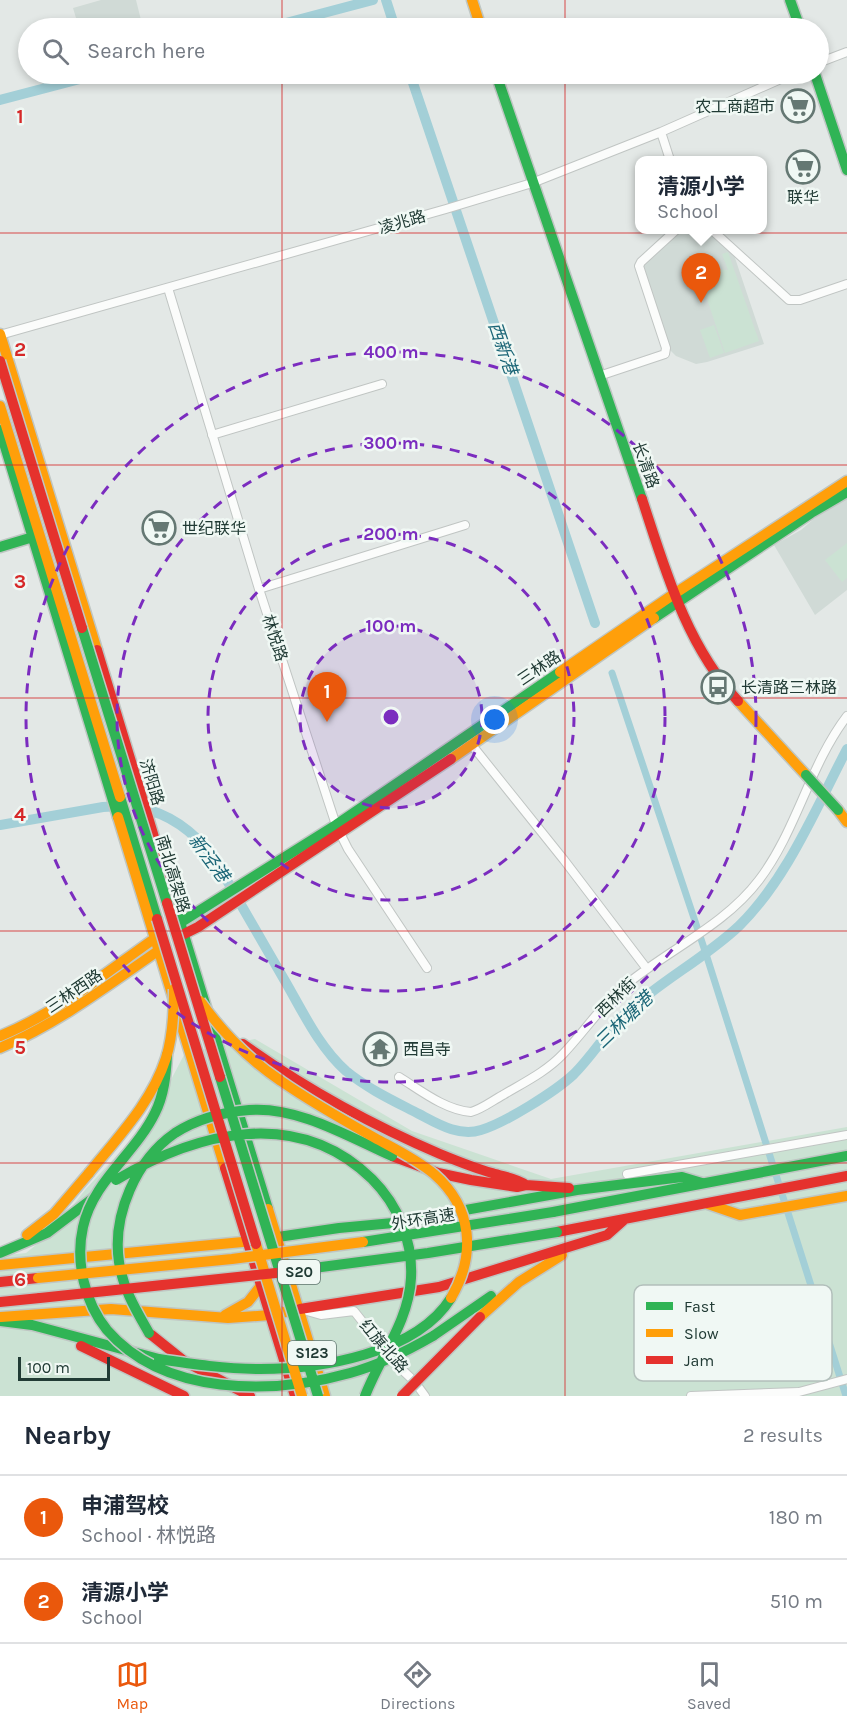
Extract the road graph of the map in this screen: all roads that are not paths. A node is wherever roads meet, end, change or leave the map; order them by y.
1 (472, 0) edge
2 (790, 0) edge
3 (478, 18) edge
4 (796, 18) edge
5 (847, 52) edge
6 (829, 59) edge
7 (499, 84) edge
8 (769, 84) edge
9 (817, 84) edge
10 (661, 132) junction
11 (669, 156) edge
12 (847, 170) edge
13 (532, 183) junction
14 (672, 234) edge
15 (716, 234) edge
16 (847, 284) edge
17 (168, 288) junction
18 (0, 334) edge
19 (0, 361) edge
20 (599, 376) junction
21 (382, 384) dead end
22 (0, 406) edge
23 (0, 430) edge
24 (212, 435) junction
25 (847, 481) edge
26 (847, 492) edge
27 (465, 525) dead end
28 (33, 537) junction
29 (0, 547) edge
30 (260, 589) junction
31 (677, 599) junction
32 (596, 653) junction
33 (847, 716) edge
34 (471, 744) junction
35 (809, 775) junction
36 (847, 822) edge
37 (338, 829) junction
38 (181, 922) junction
39 (183, 934) junction
40 (155, 938) junction
41 (159, 950) junction
42 (427, 968) dead end
43 (647, 969) junction
44 (175, 978) junction
45 (191, 985) junction
46 (210, 1015) junction
47 (0, 1036) edge
48 (0, 1048) edge
49 (168, 1055) junction
50 (399, 1077) dead end
51 (847, 1135) edge
52 (847, 1156) edge
53 (627, 1174) dead end
54 (847, 1176) edge
55 (702, 1183) junction
56 (526, 1185) junction
57 (577, 1190) junction
58 (847, 1196) edge
59 (706, 1203) junction
60 (625, 1219) junction
61 (278, 1237) junction
62 (586, 1241) junction
63 (247, 1243) junction
64 (282, 1249) junction
65 (0, 1253) edge
66 (0, 1265) edge
67 (536, 1271) junction
68 (0, 1282) edge
69 (261, 1286) junction
70 (0, 1302) edge
71 (300, 1309) junction
72 (270, 1315) junction
73 (221, 1317) junction
74 (0, 1319) edge
75 (61, 1333) junction
76 (847, 1379) edge
77 (184, 1396) edge
78 (250, 1396) edge
79 (295, 1396) edge
80 (302, 1396) edge
81 (318, 1396) edge
82 (325, 1396) edge
83 (364, 1396) edge
84 (402, 1396) edge
85 (425, 1396) edge
86 (691, 1396) edge

1 - 3 main road
2 - 4 main road
5 - 6 street
7 - 13 main road, 长清路
8 - 10 street, 凌兆路
9 - 12 main road
10 - 11 street
10 - 13 street, 凌兆路
13 - 17 street, 凌兆路
13 - 20 main road, 长清路
14 - 20 street
15 - 16 street
17 - 18 street, 凌兆路
17 - 24 street, 林悦路
18 - 38 main road, 济阳路
19 - 45 main road, 南北高架路, bridge
20 - 31 main road, 长清路
21 - 24 street
22 - 44 main road, 南北高架路, bridge
23 - 28 main road
24 - 30 street, 林悦路
25 - 31 main road, 三林路
26 - 31 main road, 三林路
27 - 30 street
28 - 29 main road
28 - 40 main road
30 - 37 street, 林悦路
31 - 32 main road, 三林路
31 - 35 main road, 长清路
32 - 34 main road, 三林路
32 - 37 main road, 三林路
33 - 35 street, 西林街
34 - 37 main road, 三林路
34 - 43 street
35 - 36 main road, 长清路, bridge
35 - 43 street, 西林街
37 - 38 main road, 三林路
37 - 39 main road, 三林路
37 - 42 street, 林悦路
38 - 39 main road, 济阳路
38 - 40 main road, 三林路
39 - 41 main road, 三林路
39 - 61 main road, 济阳路
40 - 41 main road
40 - 47 main road, 三林西路
41 - 48 main road, 三林西路
41 - 63 main road
43 - 50 street, 西林街
44 - 49 main road, bridge
44 - 80 main road, 南北高架路, bridge
45 - 46 main road, bridge
45 - 81 main road, 南北高架路, bridge
46 - 56 main road, bridge
46 - 75 main road, bridge
49 - 65 main road, bridge
49 - 67 main road, bridge
51 - 53 street
52 - 55 main road, 外环高速 / S20
54 - 59 main road, S20
55 - 57 main road
55 - 68 main road, 外环高速 / S20, bridge
56 - 57 main road
56 - 78 main road, bridge
57 - 61 main road
58 - 59 main road
59 - 60 main road, S20
60 - 62 main road
60 - 70 main road, S20, bridge
61 - 63 main road
61 - 64 main road, S123
62 - 67 main road
62 - 71 main road
63 - 66 main road
63 - 69 main road, S123
64 - 69 main road
64 - 71 main road, S123
65 - 83 main road, bridge
67 - 84 main road, bridge
69 - 72 main road, S123
69 - 73 main road
71 - 72 main road
71 - 82 main road, S123
71 - 85 street, 红旗北路
72 - 73 main road
72 - 79 main road, S123
73 - 74 main road
74 - 75 main road
75 - 77 main road
76 - 86 street

